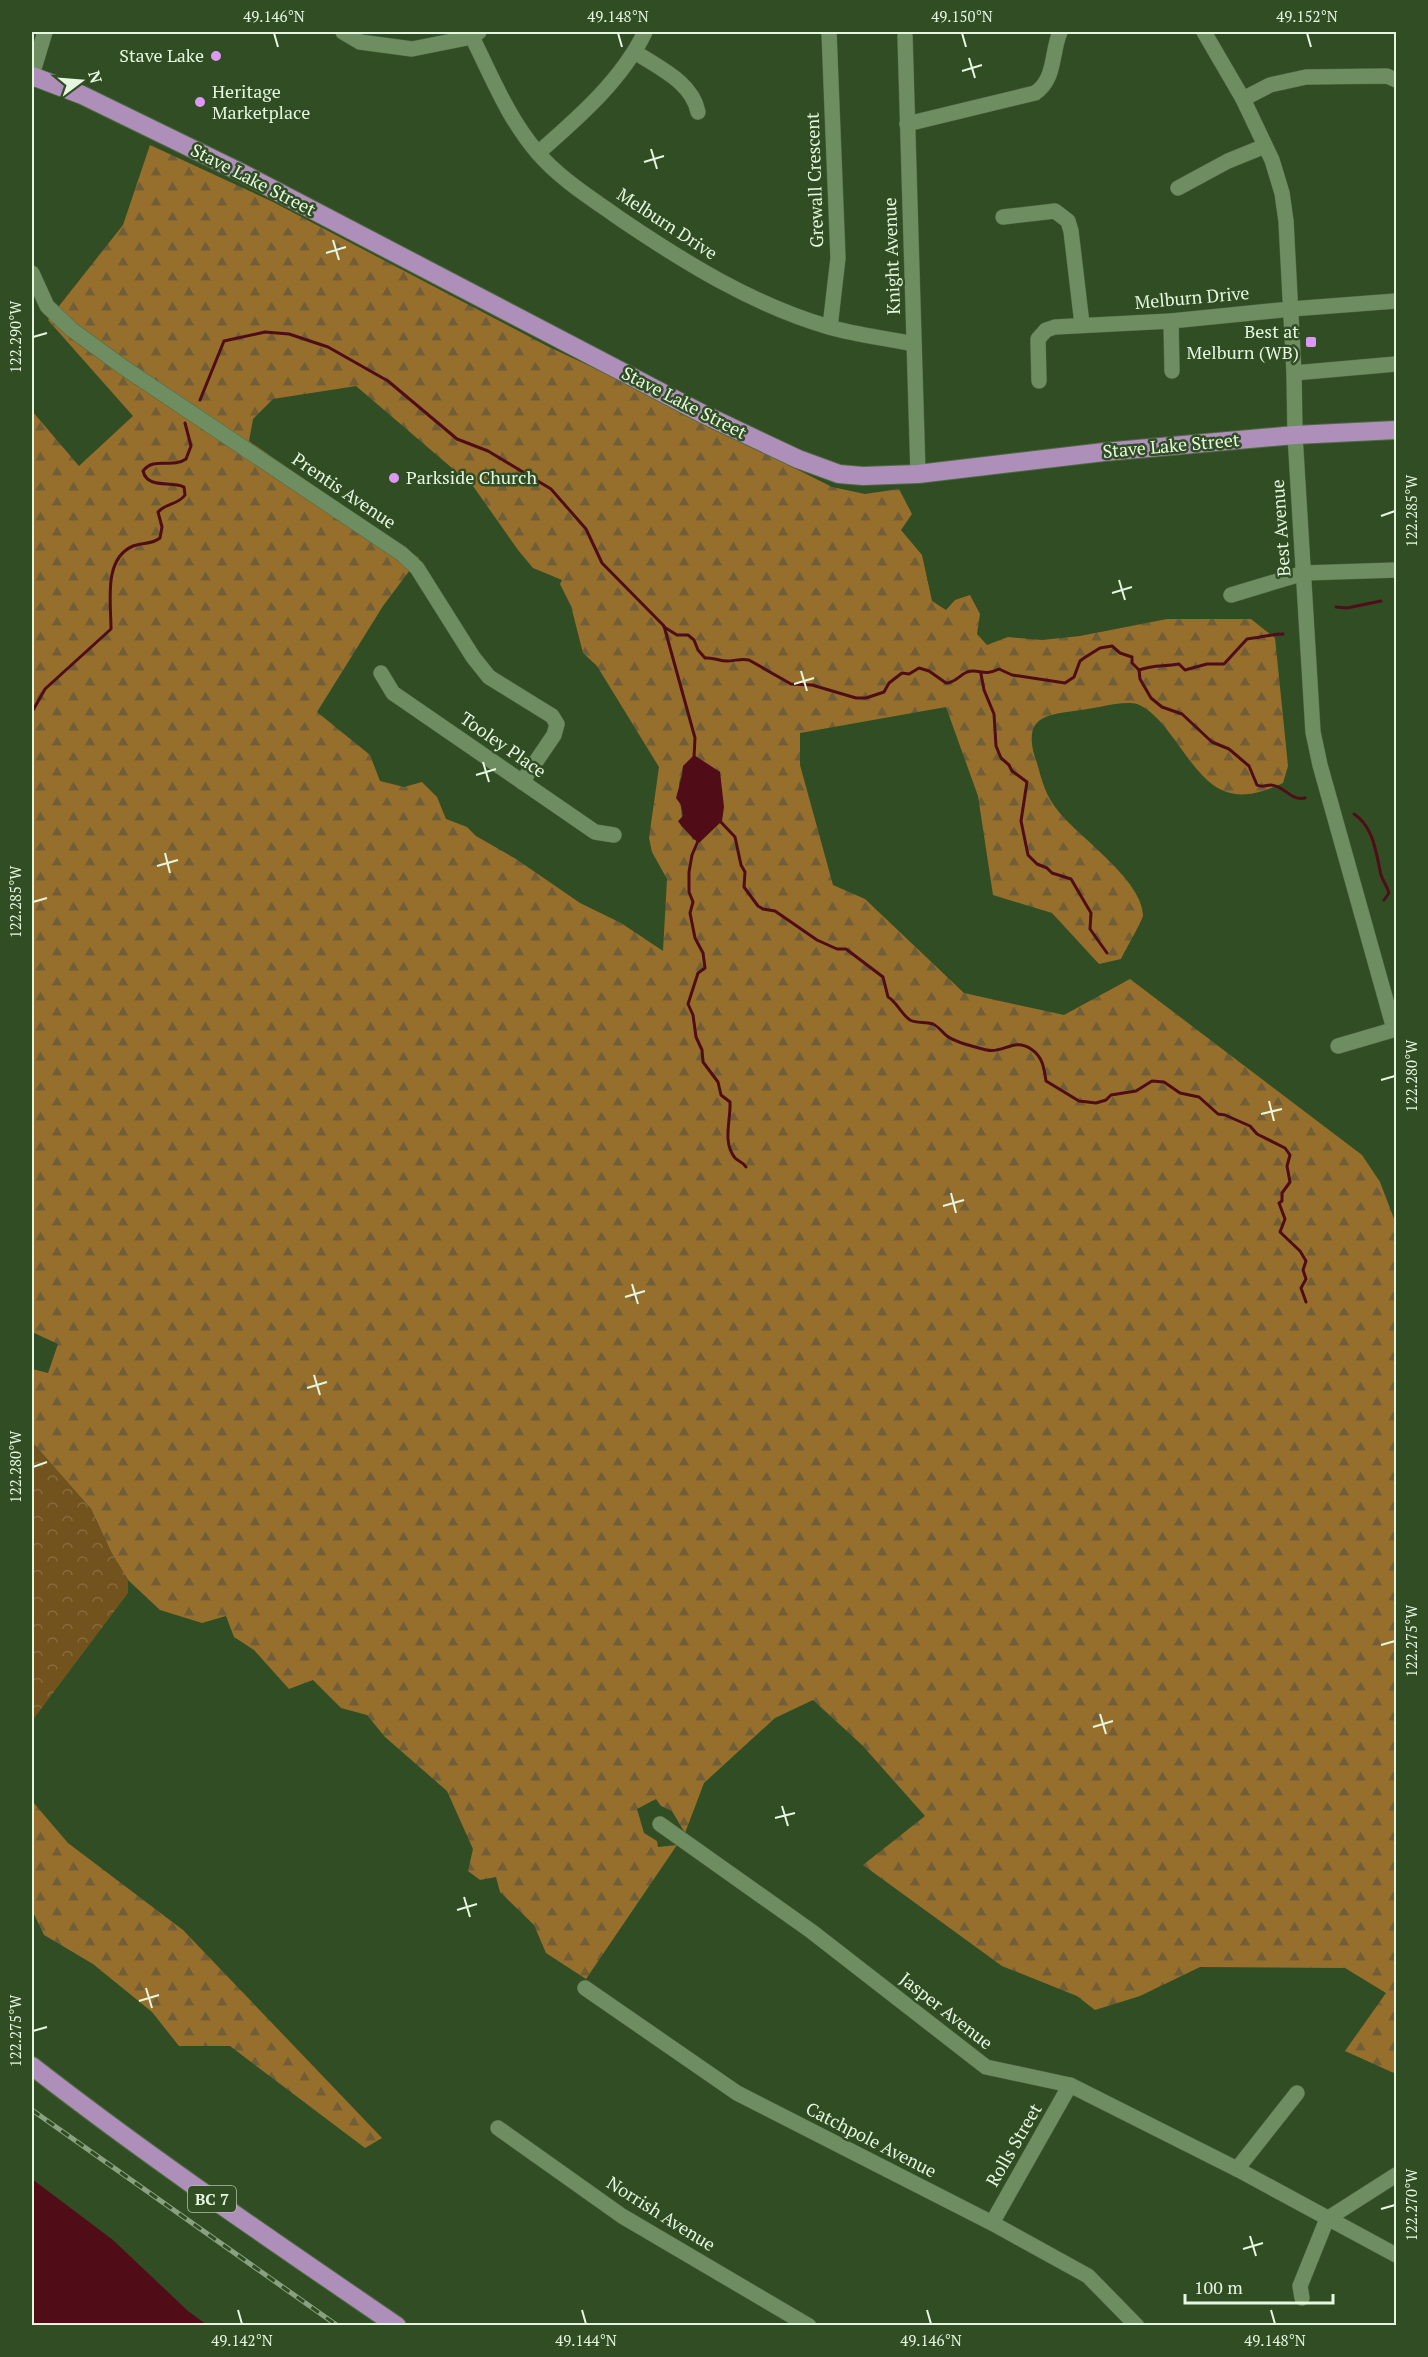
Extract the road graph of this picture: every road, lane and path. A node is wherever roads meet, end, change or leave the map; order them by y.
1 (45, 32) edge
2 (343, 32) edge
3 (645, 32) edge
4 (829, 32) edge
5 (1060, 32) edge
6 (1204, 32) edge
7 (476, 34) edge
8 (905, 36) dead end
9 (635, 52) junction
10 (32, 76) edge
11 (1396, 80) edge
12 (1243, 99) junction
13 (698, 112) dead end
14 (908, 124) junction
15 (1265, 146) junction
16 (538, 153) junction
17 (1178, 188) dead end
18 (1003, 217) dead end
19 (32, 273) edge
20 (1396, 302) edge
21 (1291, 309) junction
22 (1171, 321) junction
23 (1082, 324) junction
24 (830, 327) junction
25 (914, 344) junction
26 (1396, 364) edge
27 (1172, 371) dead end
28 (1294, 373) junction
29 (1039, 381) dead end
30 (1396, 430) edge
31 (1295, 435) junction
32 (918, 474) junction
33 (1396, 570) edge
34 (1304, 573) junction
35 (1231, 595) dead end
36 (381, 673) dead end
37 (522, 782) junction
38 (614, 835) dead end
39 (1395, 1029) edge
40 (1338, 1046) dead end
41 (660, 1824) dead end
42 (585, 1988) dead end
43 (32, 2066) edge
44 (1070, 2085) junction
45 (1297, 2093) dead end
46 (498, 2128) dead end
47 (1237, 2169) junction
48 (1396, 2175) edge
49 (1327, 2219) junction
50 (992, 2223) junction
51 (1396, 2255) edge
52 (1302, 2298) dead end
53 (397, 2325) edge
54 (809, 2325) edge
55 (1137, 2325) edge

1 - 10 street
2 - 7 street
3 - 9 street
4 - 24 street, Grewall Crescent
5 - 14 street
6 - 12 street, Best Avenue
7 - 16 street, Melburn Drive
8 - 14 street, Knight Avenue
9 - 13 street
9 - 16 street
10 - 32 main road, Stave Lake Street
11 - 12 street
12 - 15 street, Best Avenue
14 - 25 street, Knight Avenue
15 - 17 street
15 - 21 street, Best Avenue
16 - 24 street, Melburn Drive
18 - 23 street
19 - 37 street, Prentis Avenue
20 - 21 street, Melburn Drive
21 - 22 street, Melburn Drive
21 - 28 street, Best Avenue
22 - 23 street, Melburn Drive
22 - 27 street
23 - 29 street, Melburn Drive
24 - 25 street, Melburn Drive
25 - 32 street, Knight Avenue
26 - 28 street
28 - 31 street, Best Avenue
30 - 31 main road, Stave Lake Street
31 - 32 main road, Stave Lake Street
31 - 34 street, Best Avenue
33 - 34 street
34 - 35 street
34 - 39 street, Best Avenue
36 - 37 street, Tooley Place
37 - 38 street, Tooley Place
39 - 40 street
41 - 44 street, Jasper Avenue
42 - 50 street, Catchpole Avenue
43 - 53 main road, BC 7
44 - 47 street, Jasper Avenue
44 - 50 street, Rolls Street
45 - 47 street
46 - 54 street, Norrish Avenue
47 - 49 street, Jasper Avenue
48 - 49 street
49 - 51 street, Jasper Avenue
49 - 52 street
50 - 55 street, Catchpole Avenue

